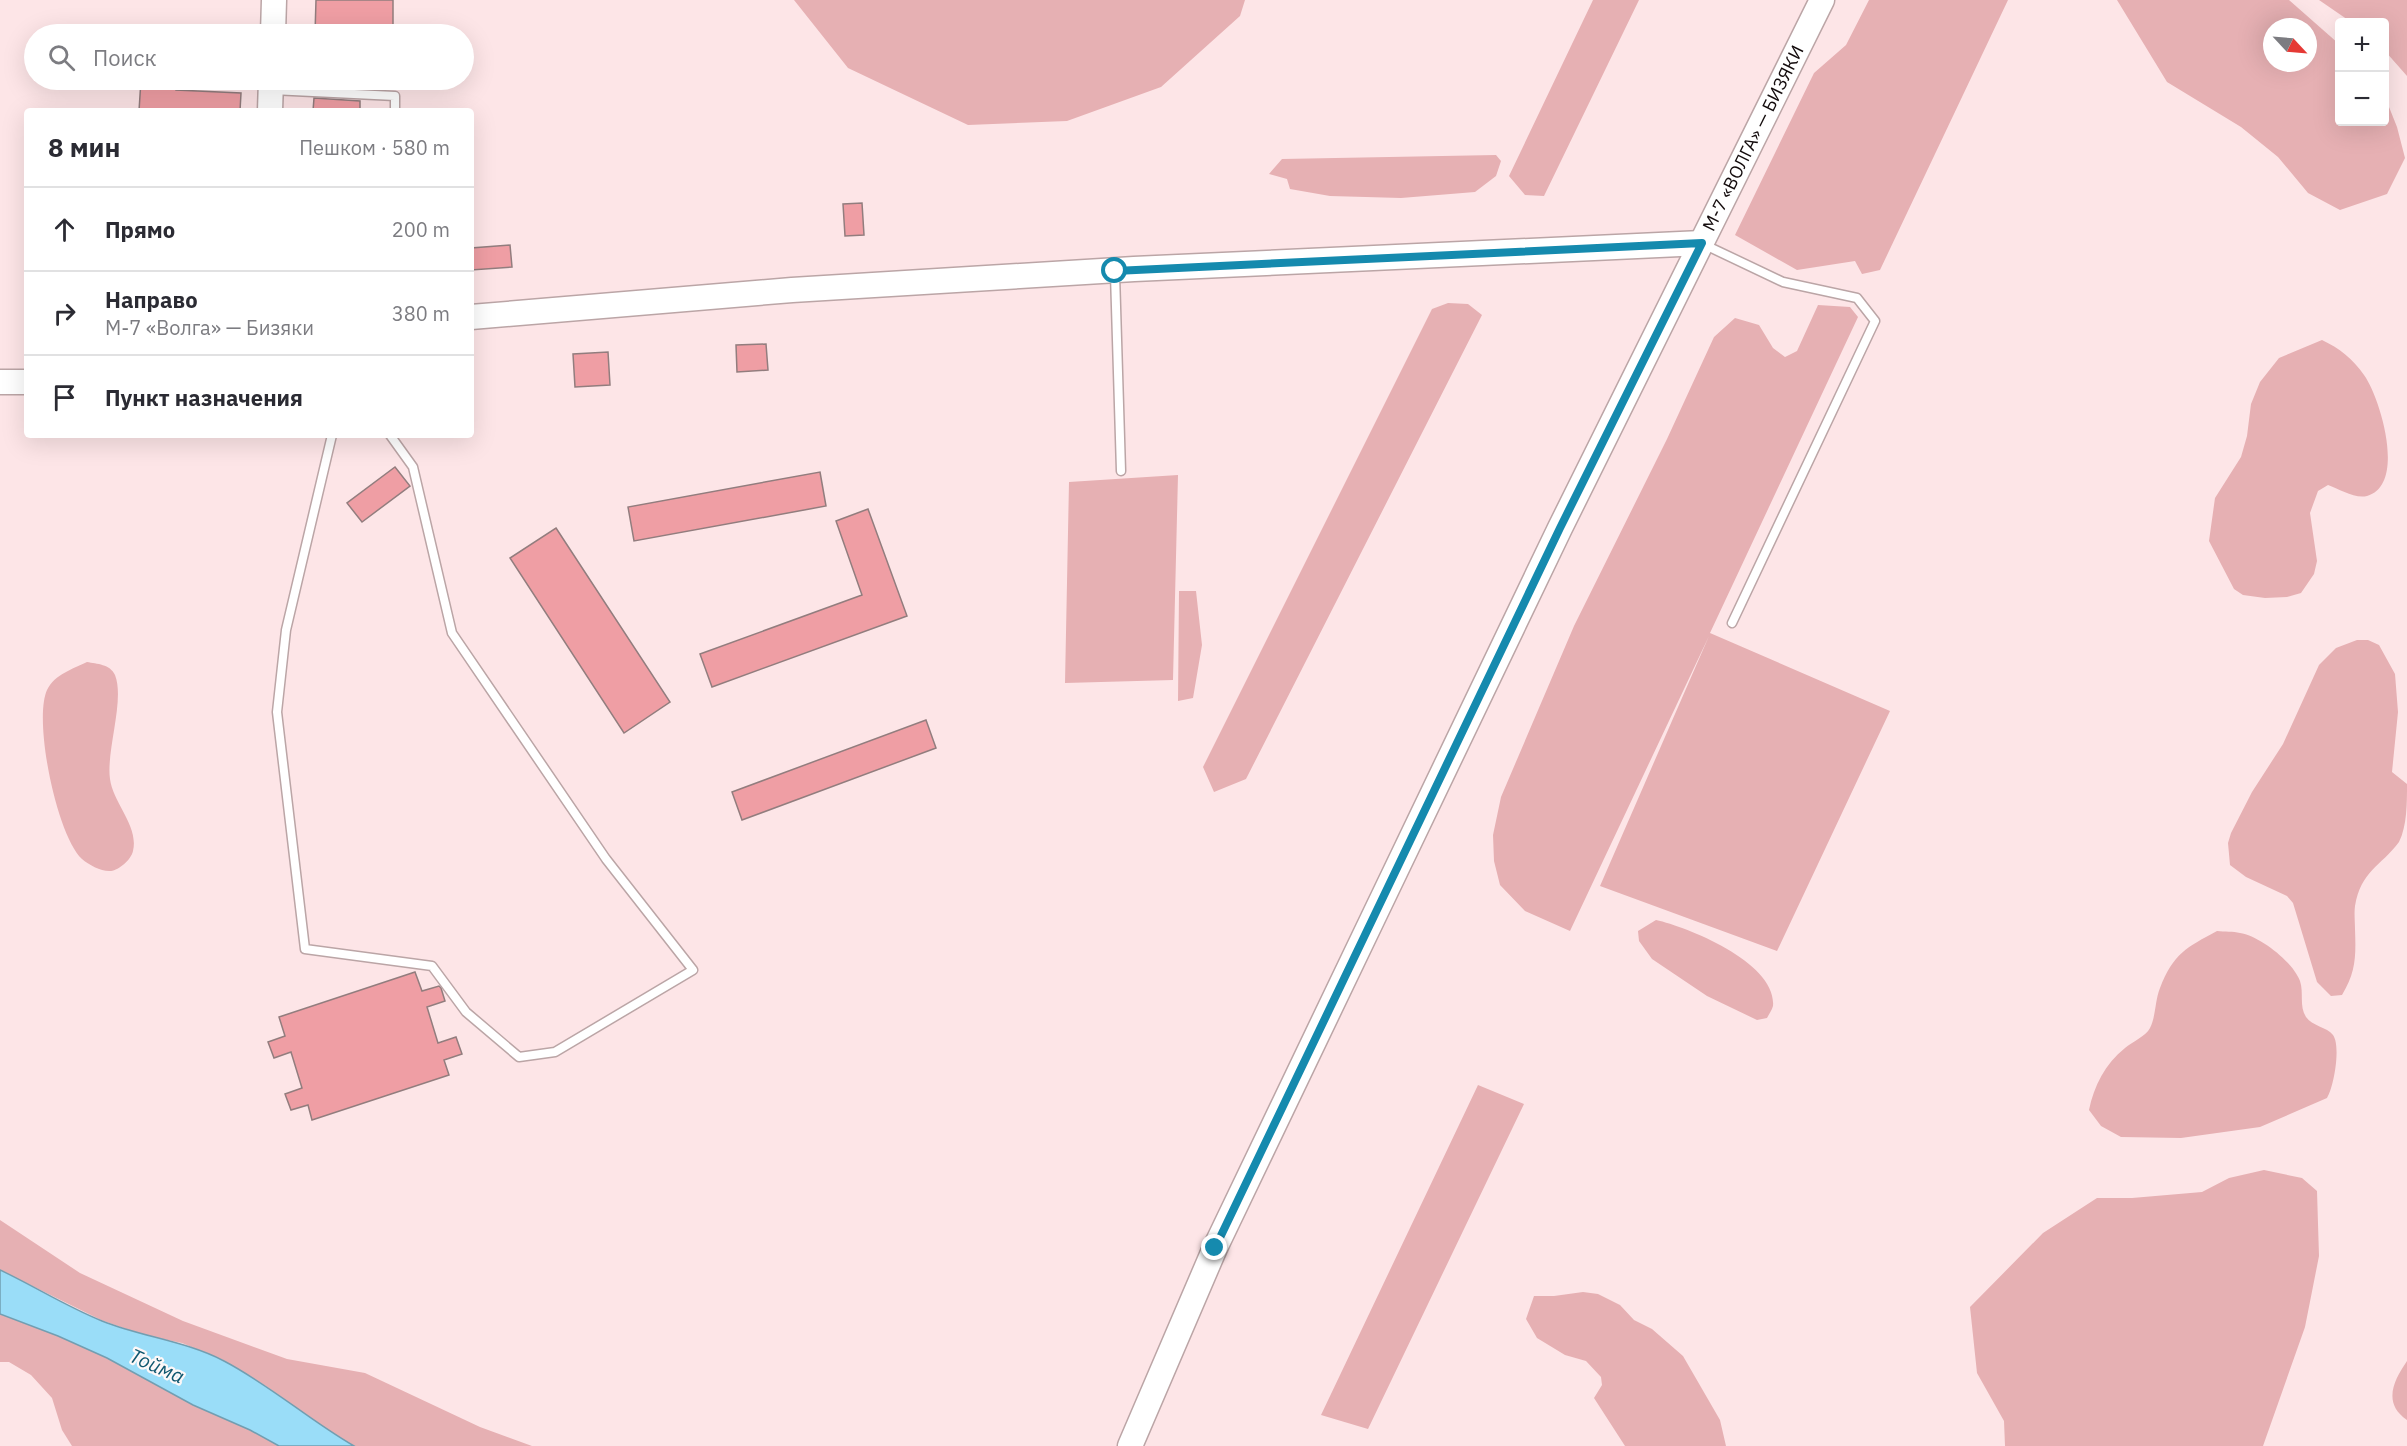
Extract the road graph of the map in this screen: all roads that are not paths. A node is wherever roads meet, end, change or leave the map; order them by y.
1 (274, 0) edge
2 (1822, 0) edge
3 (273, 24) edge
4 (271, 94) edge
5 (394, 108) edge
6 (1702, 243) junction
7 (1115, 271) junction
8 (474, 317) edge
9 (0, 382) edge
10 (24, 382) edge
11 (331, 438) edge
12 (392, 438) edge
13 (1121, 471) dead end
14 (1732, 623) dead end
15 (1130, 1446) edge

1 - 3 main road
2 - 6 main road, М-7 «ВОЛГА» — БИЗЯКИ
4 - 5 lane
6 - 7 main road
6 - 14 lane
6 - 15 main road, М-7 «ВОЛГА» — БИЗЯКИ
7 - 8 main road
7 - 13 lane
9 - 10 main road
11 - 12 lane

